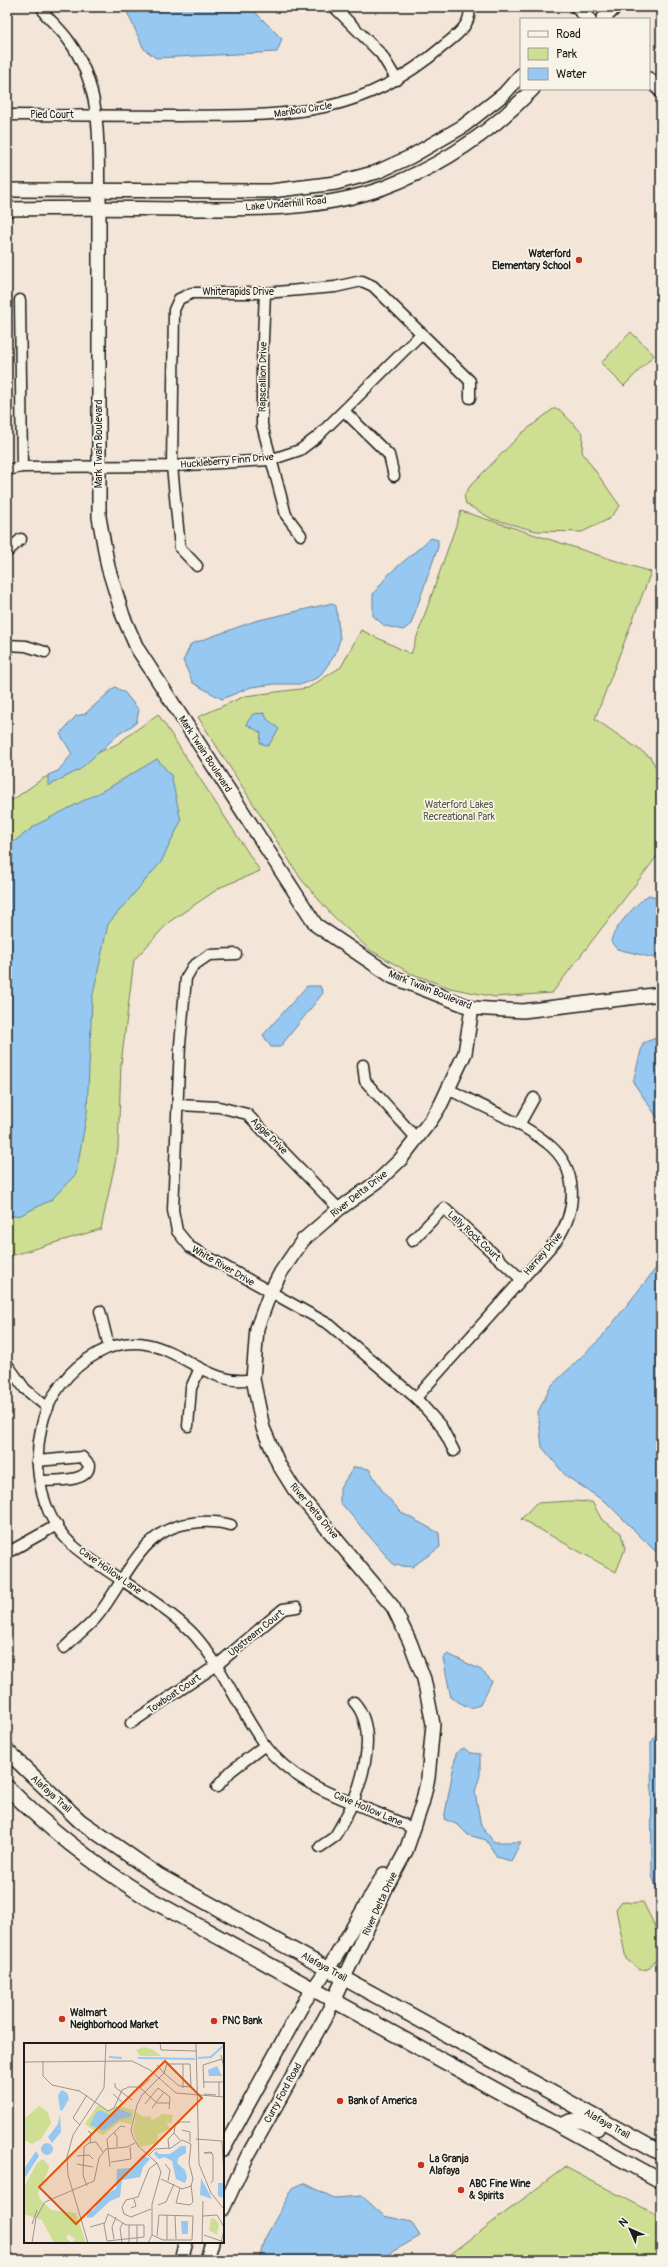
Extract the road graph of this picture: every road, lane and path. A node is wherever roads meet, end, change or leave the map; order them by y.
1 (42, 7) edge
2 (334, 7) edge
3 (469, 7) edge
4 (615, 7) edge
5 (604, 18) edge
6 (520, 76) edge
7 (397, 80) junction
8 (650, 80) edge
9 (532, 90) edge
10 (661, 91) edge
11 (7, 115) edge
12 (98, 116) junction
13 (7, 190) edge
14 (99, 192) junction
15 (99, 208) junction
16 (7, 209) edge
17 (265, 293) junction
18 (20, 300) dead end
19 (422, 333) junction
20 (470, 398) dead end
21 (344, 411) junction
22 (270, 460) junction
23 (172, 466) junction
24 (22, 467) junction
25 (98, 467) junction
26 (7, 470) edge
27 (394, 476) dead end
28 (301, 535) dead end
29 (22, 539) dead end
30 (7, 552) edge
31 (197, 566) dead end
32 (7, 646) edge
33 (45, 652) dead end
34 (236, 954) dead end
35 (661, 994) edge
36 (472, 1008) junction
37 (363, 1065) dead end
38 (448, 1089) junction
39 (534, 1098) dead end
40 (178, 1106) junction
41 (518, 1125) junction
42 (417, 1139) junction
43 (339, 1209) junction
44 (412, 1241) dead end
45 (521, 1279) junction
46 (270, 1293) junction
47 (100, 1311) dead end
48 (109, 1347) junction
49 (7, 1364) edge
50 (200, 1368) junction
51 (253, 1379) junction
52 (416, 1398) junction
53 (48, 1408) junction
54 (188, 1426) dead end
55 (454, 1451) dead end
56 (37, 1461) junction
57 (40, 1481) junction
58 (57, 1525) junction
59 (231, 1525) dead end
60 (7, 1553) edge
61 (122, 1579) junction
62 (297, 1607) dead end
63 (64, 1648) dead end
64 (217, 1665) junction
65 (354, 1702) dead end
66 (131, 1722) dead end
67 (265, 1745) junction
68 (8, 1756) edge
69 (7, 1787) edge
70 (218, 1787) dead end
71 (353, 1805) junction
72 (414, 1829) junction
73 (320, 1847) dead end
74 (328, 1969) junction
75 (344, 1978) junction
76 (313, 1990) junction
77 (333, 2001) junction
78 (561, 2126) junction
79 (224, 2148) edge
80 (661, 2153) edge
81 (661, 2163) edge
82 (661, 2181) edge
83 (224, 2207) edge
84 (186, 2243) edge
85 (212, 2243) edge
86 (181, 2260) edge
87 (207, 2260) edge

1 - 12 street
2 - 7 street
3 - 7 street, Maribou Circle
4 - 5 street
6 - 14 street, Lake Underhill Road
7 - 12 street, Maribou Circle
8 - 10 street
9 - 15 street, Lake Underhill Road
11 - 12 street, Pied Court
12 - 14 street
13 - 14 street, Lake Underhill Road
14 - 15 street
15 - 16 street, Lake Underhill Road
15 - 25 street, Mark Twain Boulevard
17 - 19 street, Whiterapids Drive
17 - 22 street, Rapscallion Drive
17 - 23 street, Whiterapids Drive
18 - 24 street
19 - 20 street, Whiterapids Drive
19 - 21 street, Huckleberry Finn Drive
21 - 22 street, Huckleberry Finn Drive
21 - 27 street
22 - 23 street, Huckleberry Finn Drive
22 - 28 street, Rapscallion Drive
23 - 25 street, Huckleberry Finn Drive
23 - 31 street, Whiterapids Drive
24 - 25 street, Huckleberry Finn Drive
24 - 26 street, Huckleberry Finn Drive
25 - 36 street, Mark Twain Boulevard
29 - 30 street
32 - 33 street
34 - 40 street, White River Drive
35 - 36 street, Mark Twain Boulevard
36 - 38 street, River Delta Drive
37 - 42 street
38 - 41 street, Harney Drive
38 - 42 street, River Delta Drive
39 - 41 street
40 - 43 street, Aggie Drive
40 - 46 street, White River Drive
41 - 45 street, Harney Drive
42 - 43 street, River Delta Drive
43 - 46 street, River Delta Drive
44 - 45 street, Lally Rock Court
45 - 52 street, Harney Drive
46 - 51 street, River Delta Drive
46 - 52 street, White River Drive
47 - 48 street
48 - 50 street, Cave Hollow Lane
48 - 53 street, Cave Hollow Lane
49 - 53 street
50 - 51 street, Cave Hollow Lane
50 - 54 street
51 - 72 street, River Delta Drive
52 - 55 street, White River Drive
53 - 56 street, Cave Hollow Lane
56 - 57 street, Cave Hollow Lane
56 - 57 street
57 - 58 street, Cave Hollow Lane
58 - 60 street
58 - 61 street, Cave Hollow Lane
59 - 61 street
61 - 63 street
61 - 64 street, Cave Hollow Lane
62 - 64 street, Upstream Court
64 - 66 street, Towboat Court
64 - 67 street, Cave Hollow Lane
65 - 71 street
67 - 70 street
67 - 71 street, Cave Hollow Lane
68 - 74 main road, Alafaya Trail
69 - 76 main road
71 - 72 street, Cave Hollow Lane
71 - 73 street
72 - 74 street, River Delta Drive
72 - 75 street, River Delta Drive
74 - 75 main road, Alafaya Trail
74 - 76 street
75 - 77 street, Curry Ford Road
75 - 80 main road, Alafaya Trail
76 - 77 main road
76 - 79 street
77 - 78 main road
77 - 83 street, Curry Ford Road
78 - 81 main road
78 - 82 main road
84 - 86 street
85 - 87 street

